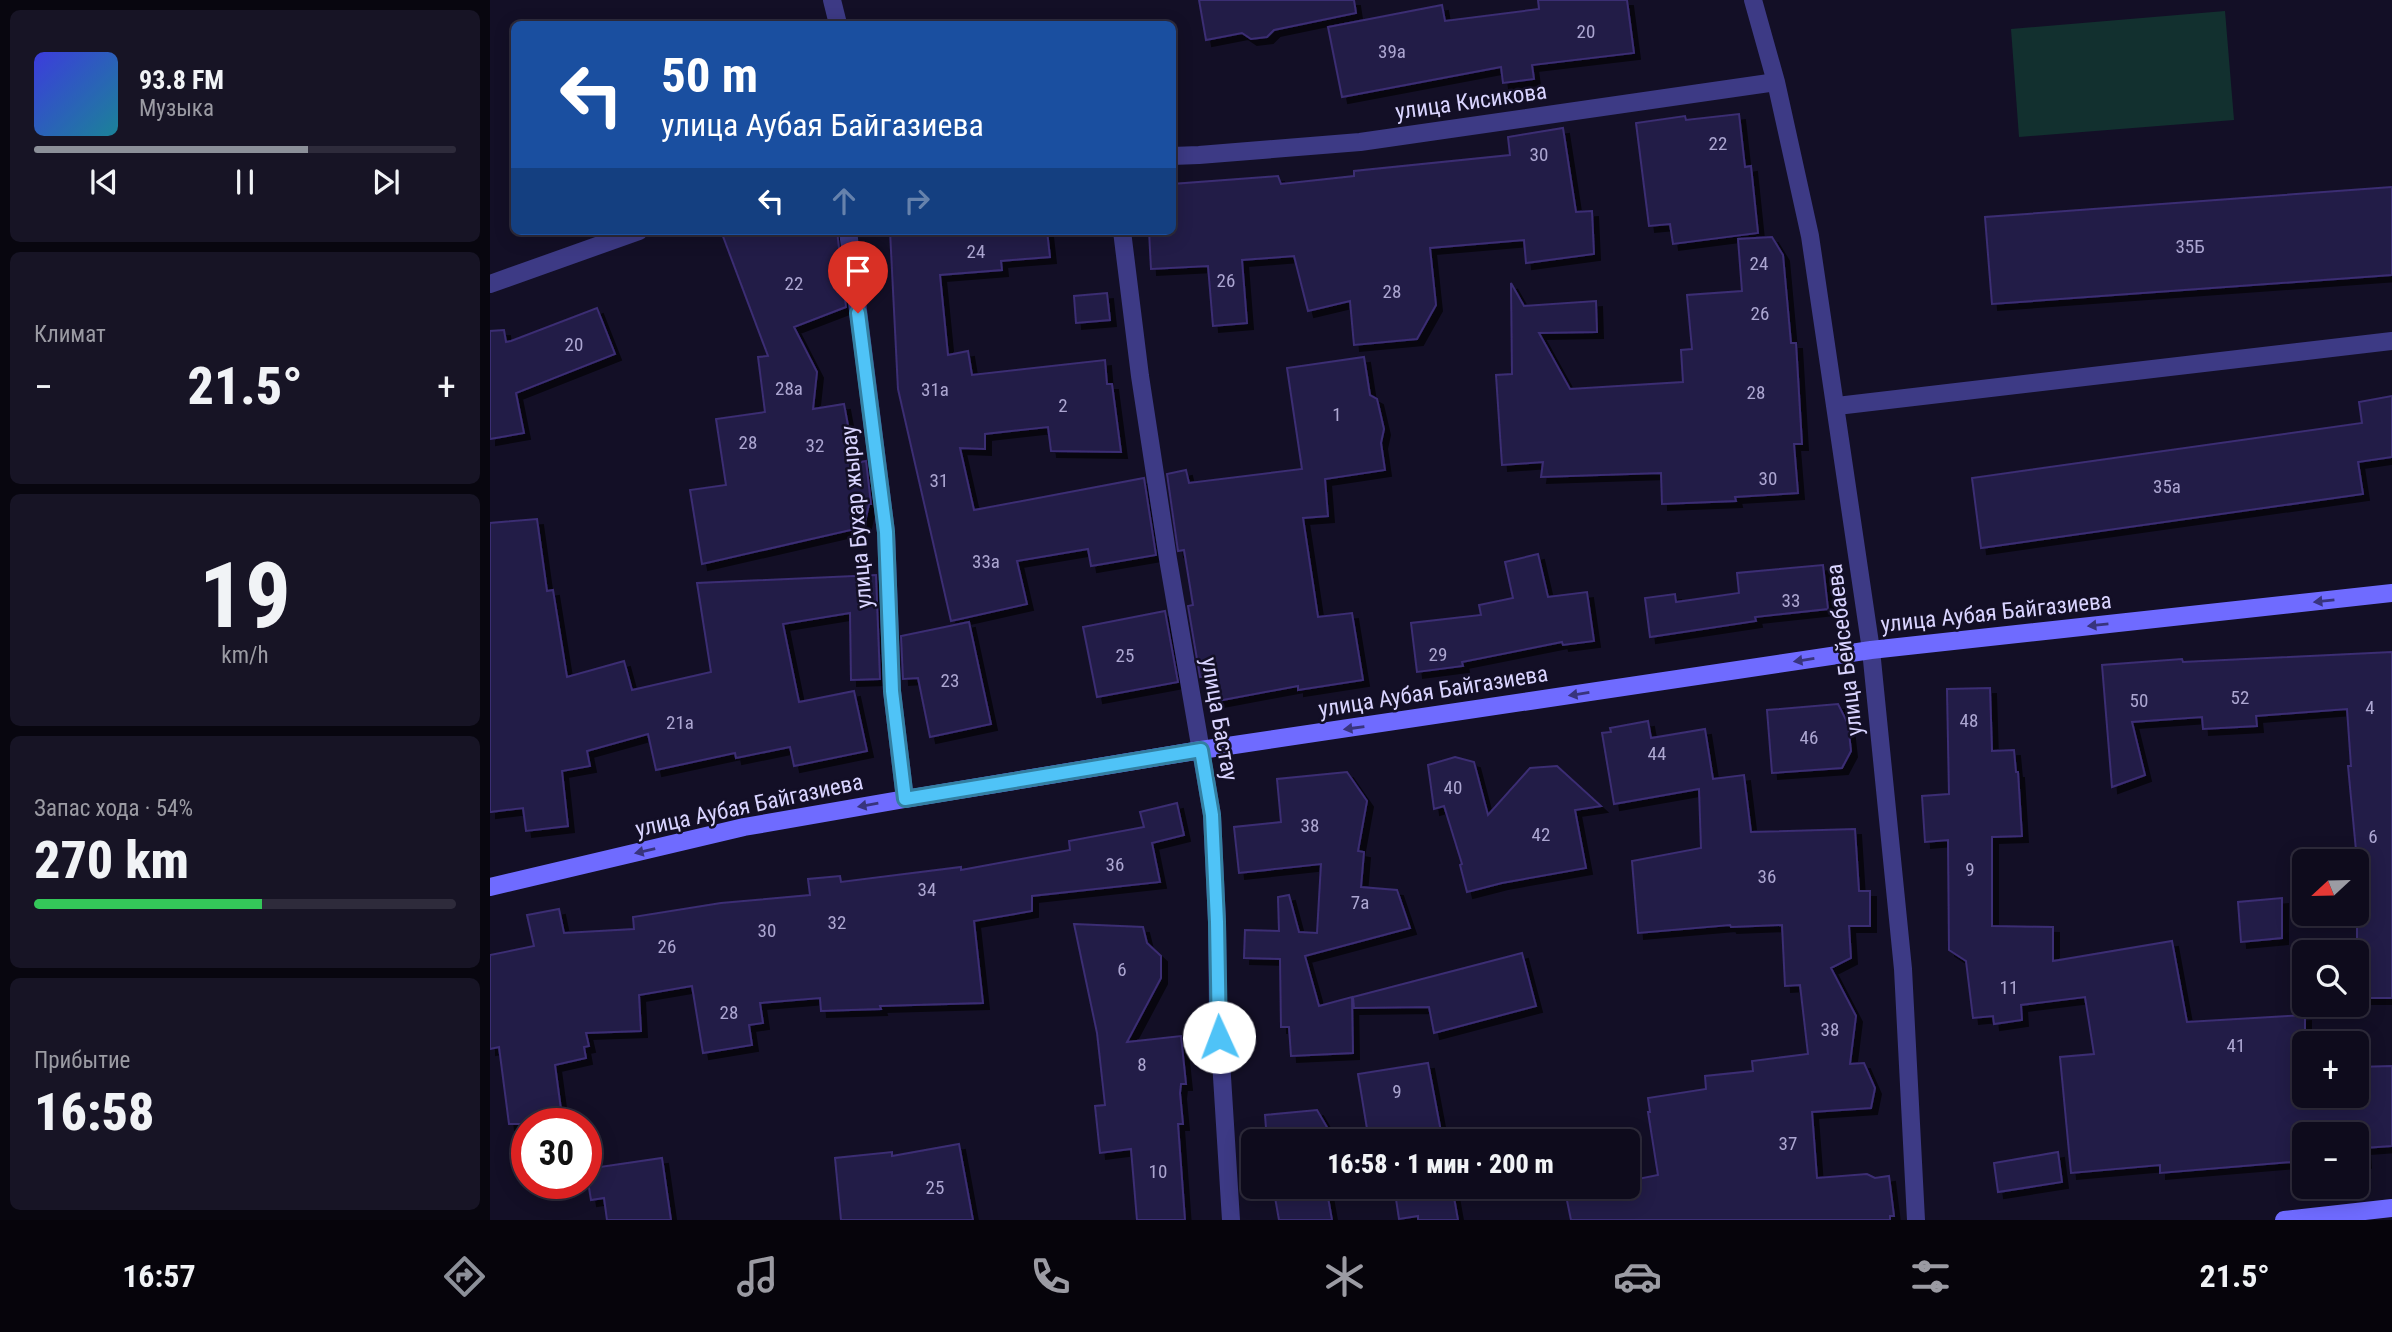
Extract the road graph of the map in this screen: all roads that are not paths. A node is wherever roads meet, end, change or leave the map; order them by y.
1 (832, 0) edge
2 (1753, 0) edge
3 (837, 21) edge
4 (1776, 82) junction
5 (1176, 156) edge
6 (628, 235) edge
7 (849, 235) edge
8 (1122, 235) edge
9 (490, 284) edge
10 (2392, 341) edge
11 (1837, 406) junction
12 (2392, 593) edge
13 (1871, 650) junction
14 (1201, 750) junction
15 (905, 799) junction
16 (490, 887) edge
17 (2392, 1208) edge
18 (1231, 1220) edge
19 (1916, 1220) edge
20 (2284, 1220) edge

1 - 3 street
2 - 4 street, улица Бейсебаева
4 - 5 street, улица Кисикова
4 - 11 street, улица Бейсебаева
6 - 9 street
7 - 15 street, улица Бухар жырау
8 - 14 street, улица Бастау
10 - 11 street
11 - 13 street, улица Бейсебаева
12 -> 13 main road, улица Аубая Байгазиева
13 -> 14 main road, улица Аубая Байгазиева
13 - 19 street, улица Бейсебаева
14 - 15 main road, улица Аубая Байгазиева
14 - 18 street, улица Бастау
15 -> 16 main road, улица Аубая Байгазиева
17 - 20 main road

